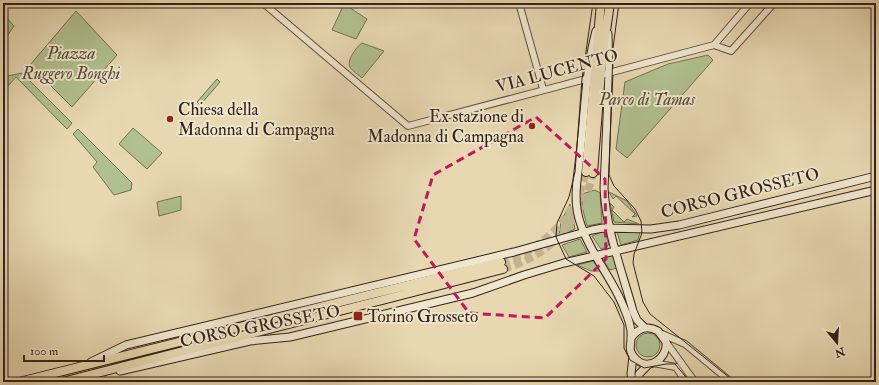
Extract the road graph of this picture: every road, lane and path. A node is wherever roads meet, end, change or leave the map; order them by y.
1 (263, 3) edge
2 (519, 3) edge
3 (601, 3) edge
4 (610, 3) edge
5 (750, 3) edge
6 (774, 3) edge
7 (714, 45) junction
8 (598, 75) junction
9 (543, 89) junction
10 (590, 172) tunnel mouth
11 (876, 176) edge
12 (876, 190) edge
13 (610, 228) junction
14 (583, 232) junction
15 (616, 250) junction
16 (596, 255) junction
17 (502, 266) tunnel mouth
18 (400, 291) junction
19 (645, 328) junction
20 (662, 334) junction
21 (631, 338) junction
22 (666, 342) junction
23 (633, 356) junction
24 (651, 364) junction
25 (75, 368) junction
26 (19, 382) edge
27 (65, 382) edge
28 (632, 382) edge
29 (639, 382) edge
30 (686, 382) edge
31 (695, 382) edge
32 (731, 382) edge

1 - 9 street, VIA LUCENTO
2 - 9 street
3 - 8 main road
4 - 8 main road
5 - 7 street
6 - 7 street
7 - 8 street, VIA LUCENTO
8 - 9 street, VIA LUCENTO
8 - 10 main road
8 - 13 main road
8 - 14 main road
11 - 13 main road, CORSO GROSSETO
12 - 15 main road, CORSO GROSSETO
13 - 14 main road, CORSO GROSSETO
13 - 15 main road
14 - 16 main road
14 - 25 main road, CORSO GROSSETO
15 - 16 main road, CORSO GROSSETO
15 - 19 main road
16 - 21 main road
16 - 27 main road, CORSO GROSSETO
17 - 18 main road
18 - 25 main road, CORSO GROSSETO
18 - 27 main road, CORSO GROSSETO
19 - 20 main road
19 - 21 main road
20 - 22 main road
20 - 32 street
21 - 23 main road
22 - 24 main road
22 - 31 street
23 - 24 main road
23 - 28 main road
24 - 29 main road
24 - 30 street
25 - 26 main road, CORSO GROSSETO

